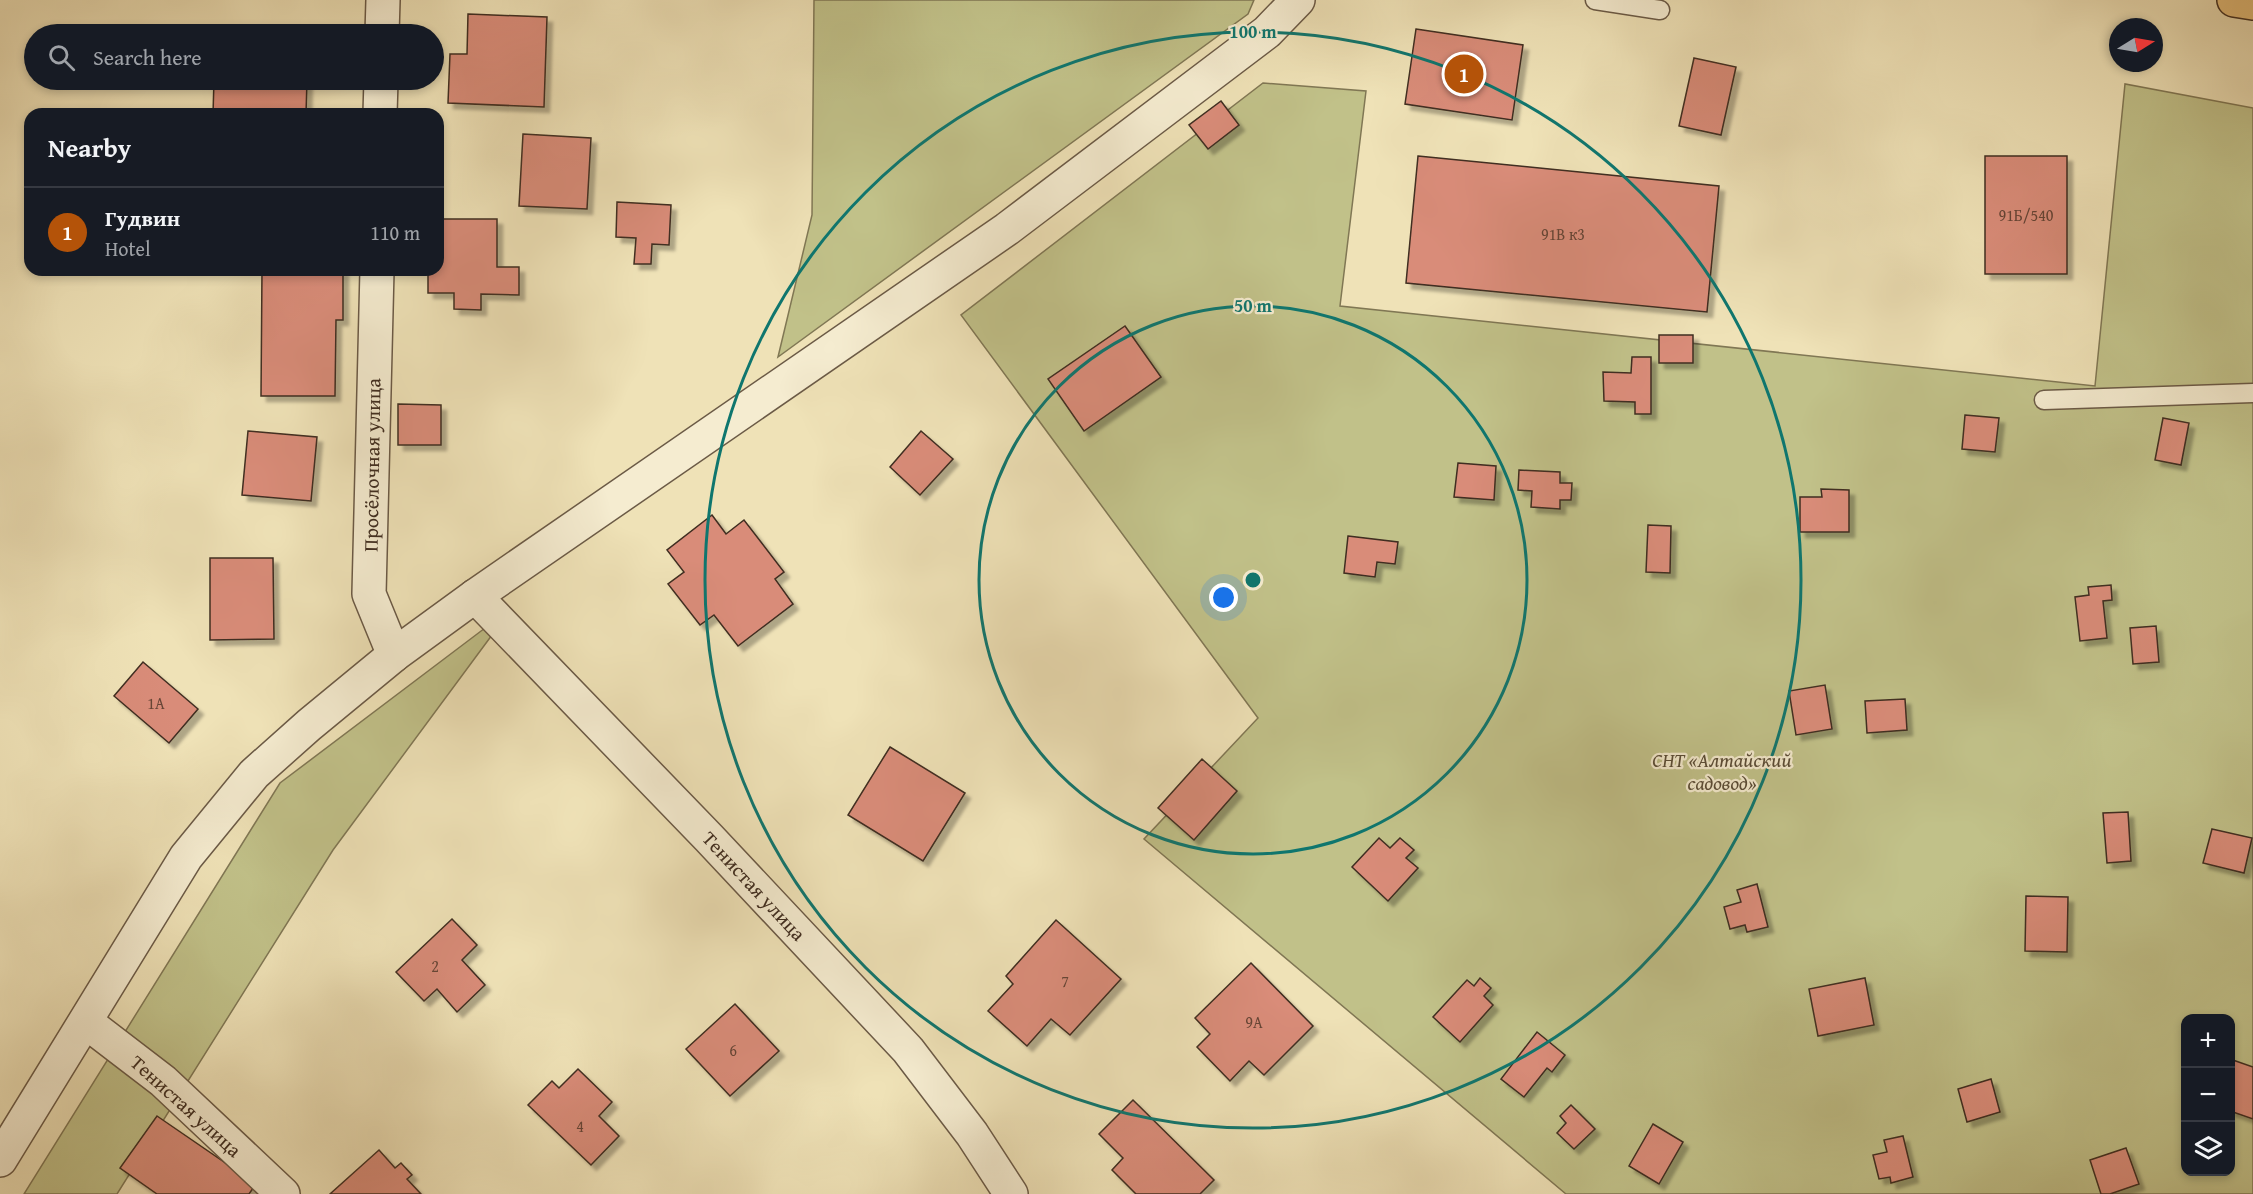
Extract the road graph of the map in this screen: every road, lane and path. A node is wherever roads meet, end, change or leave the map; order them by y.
1 (383, 0) edge
2 (1298, 0) edge
3 (1595, 0) edge
4 (2234, 0) edge
5 (2253, 3) edge
6 (1660, 10) dead end
7 (382, 24) edge
8 (381, 90) edge
9 (380, 108) edge
10 (377, 276) edge
11 (2253, 393) edge
12 (2044, 400) dead end
13 (475, 596) junction
14 (394, 655) junction
15 (86, 1022) junction
16 (0, 1160) edge
17 (283, 1194) edge
18 (1011, 1194) edge

1 - 7 street
2 - 13 street
3 - 6 lane
4 - 5 highway
8 - 9 street
10 - 14 street, Просёлочная улица
11 - 12 lane
13 - 14 street
13 - 18 street, Тенистая улица
14 - 15 street
15 - 16 street
15 - 17 street, Тенистая улица

